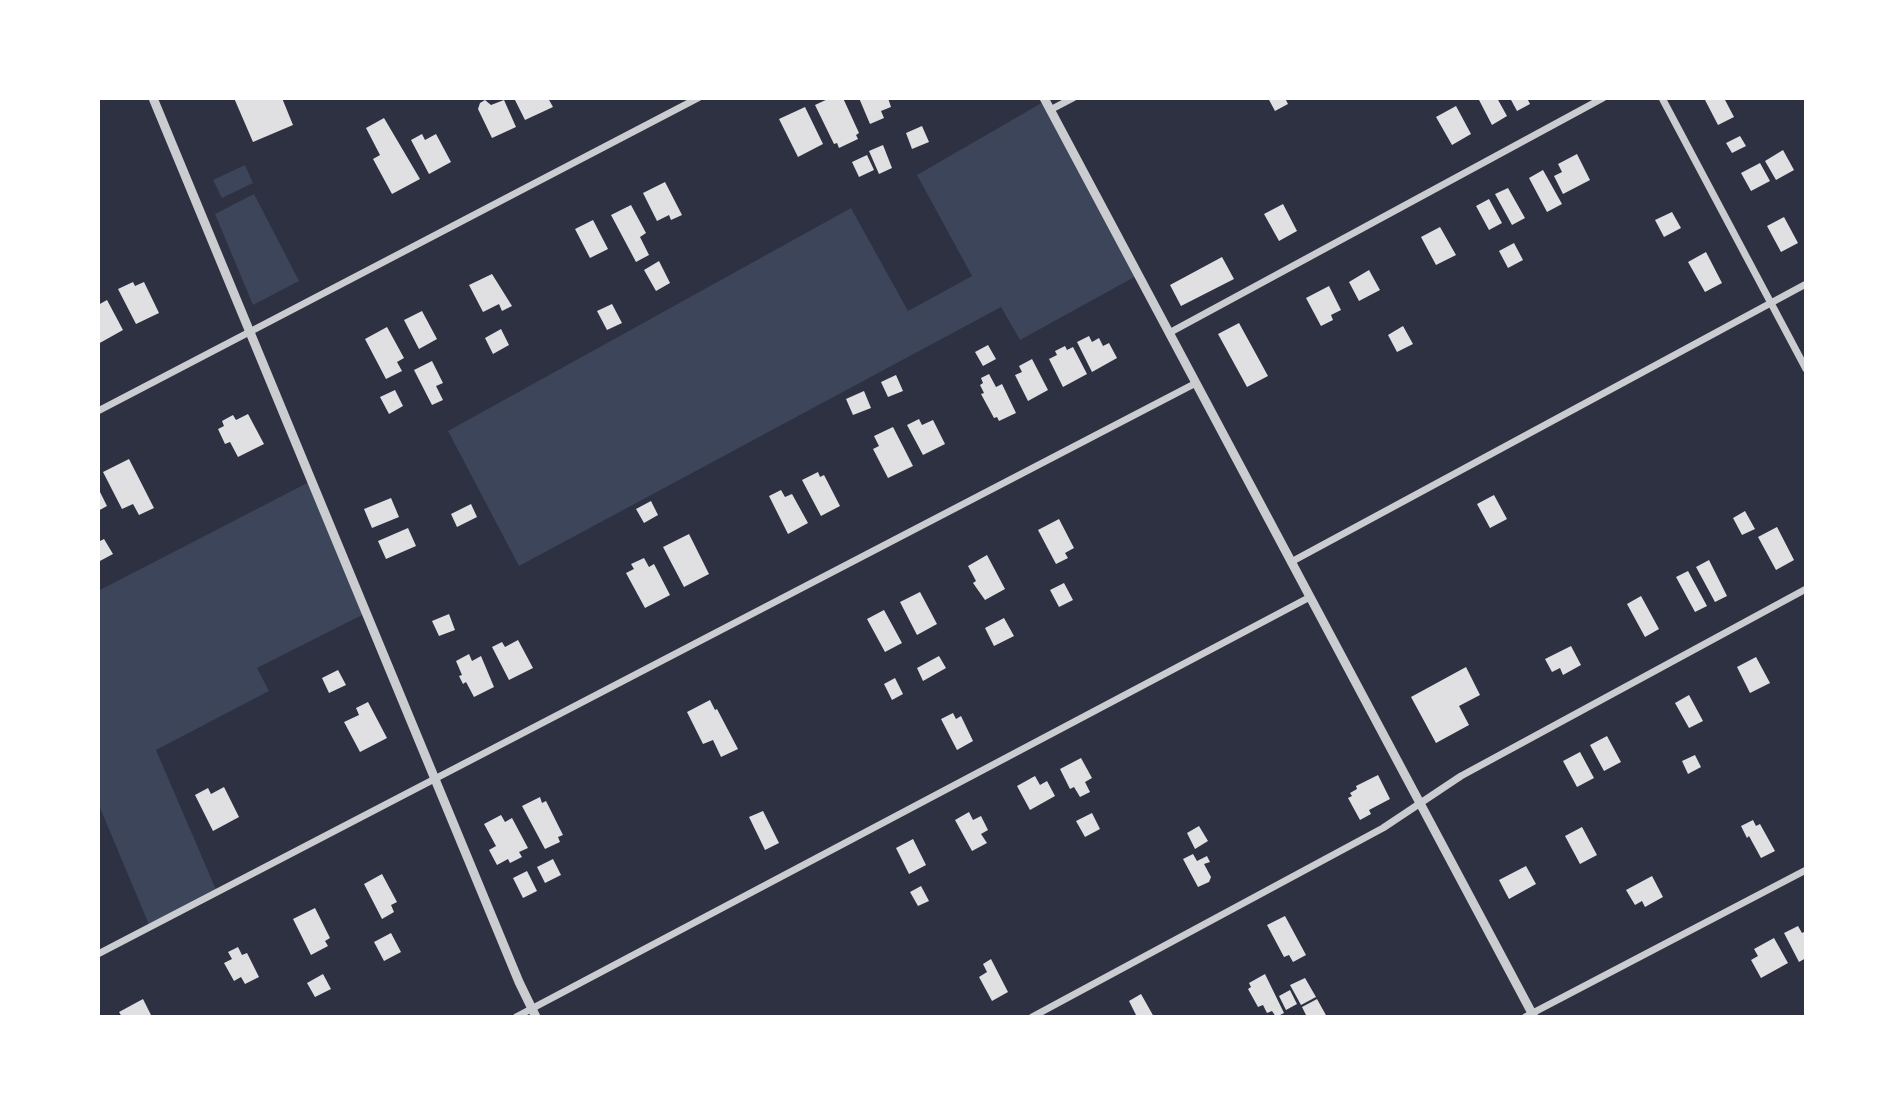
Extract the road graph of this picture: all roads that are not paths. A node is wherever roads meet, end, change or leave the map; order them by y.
1 (153, 98) edge
2 (698, 98) edge
3 (1044, 98) edge
4 (1073, 98) edge
5 (1603, 98) edge
6 (1662, 98) edge
7 (1050, 110) junction
8 (1806, 284) edge
9 (1771, 303) junction
10 (250, 332) junction
11 (1169, 333) junction
12 (1806, 369) edge
13 (1196, 383) junction
14 (98, 411) edge
15 (1291, 562) junction
16 (1806, 589) edge
17 (1310, 597) junction
18 (435, 779) junction
19 (1420, 803) junction
20 (1806, 870) edge
21 (98, 954) edge
22 (534, 1013) edge
23 (1530, 1016) edge
24 (516, 1017) edge
25 (1032, 1017) edge

1 - 10 street
2 - 10 street
3 - 7 street
4 - 7 street
5 - 11 street
6 - 9 street
7 - 11 street
8 - 9 street
9 - 12 street
9 - 15 street
10 - 14 street
10 - 18 street
11 - 13 street
13 - 15 street
13 - 18 street
15 - 17 street
16 - 19 street
17 - 19 street
17 - 22 street
18 - 21 street
18 - 22 street
19 - 23 street
19 - 25 street
20 - 23 street
22 - 24 street

